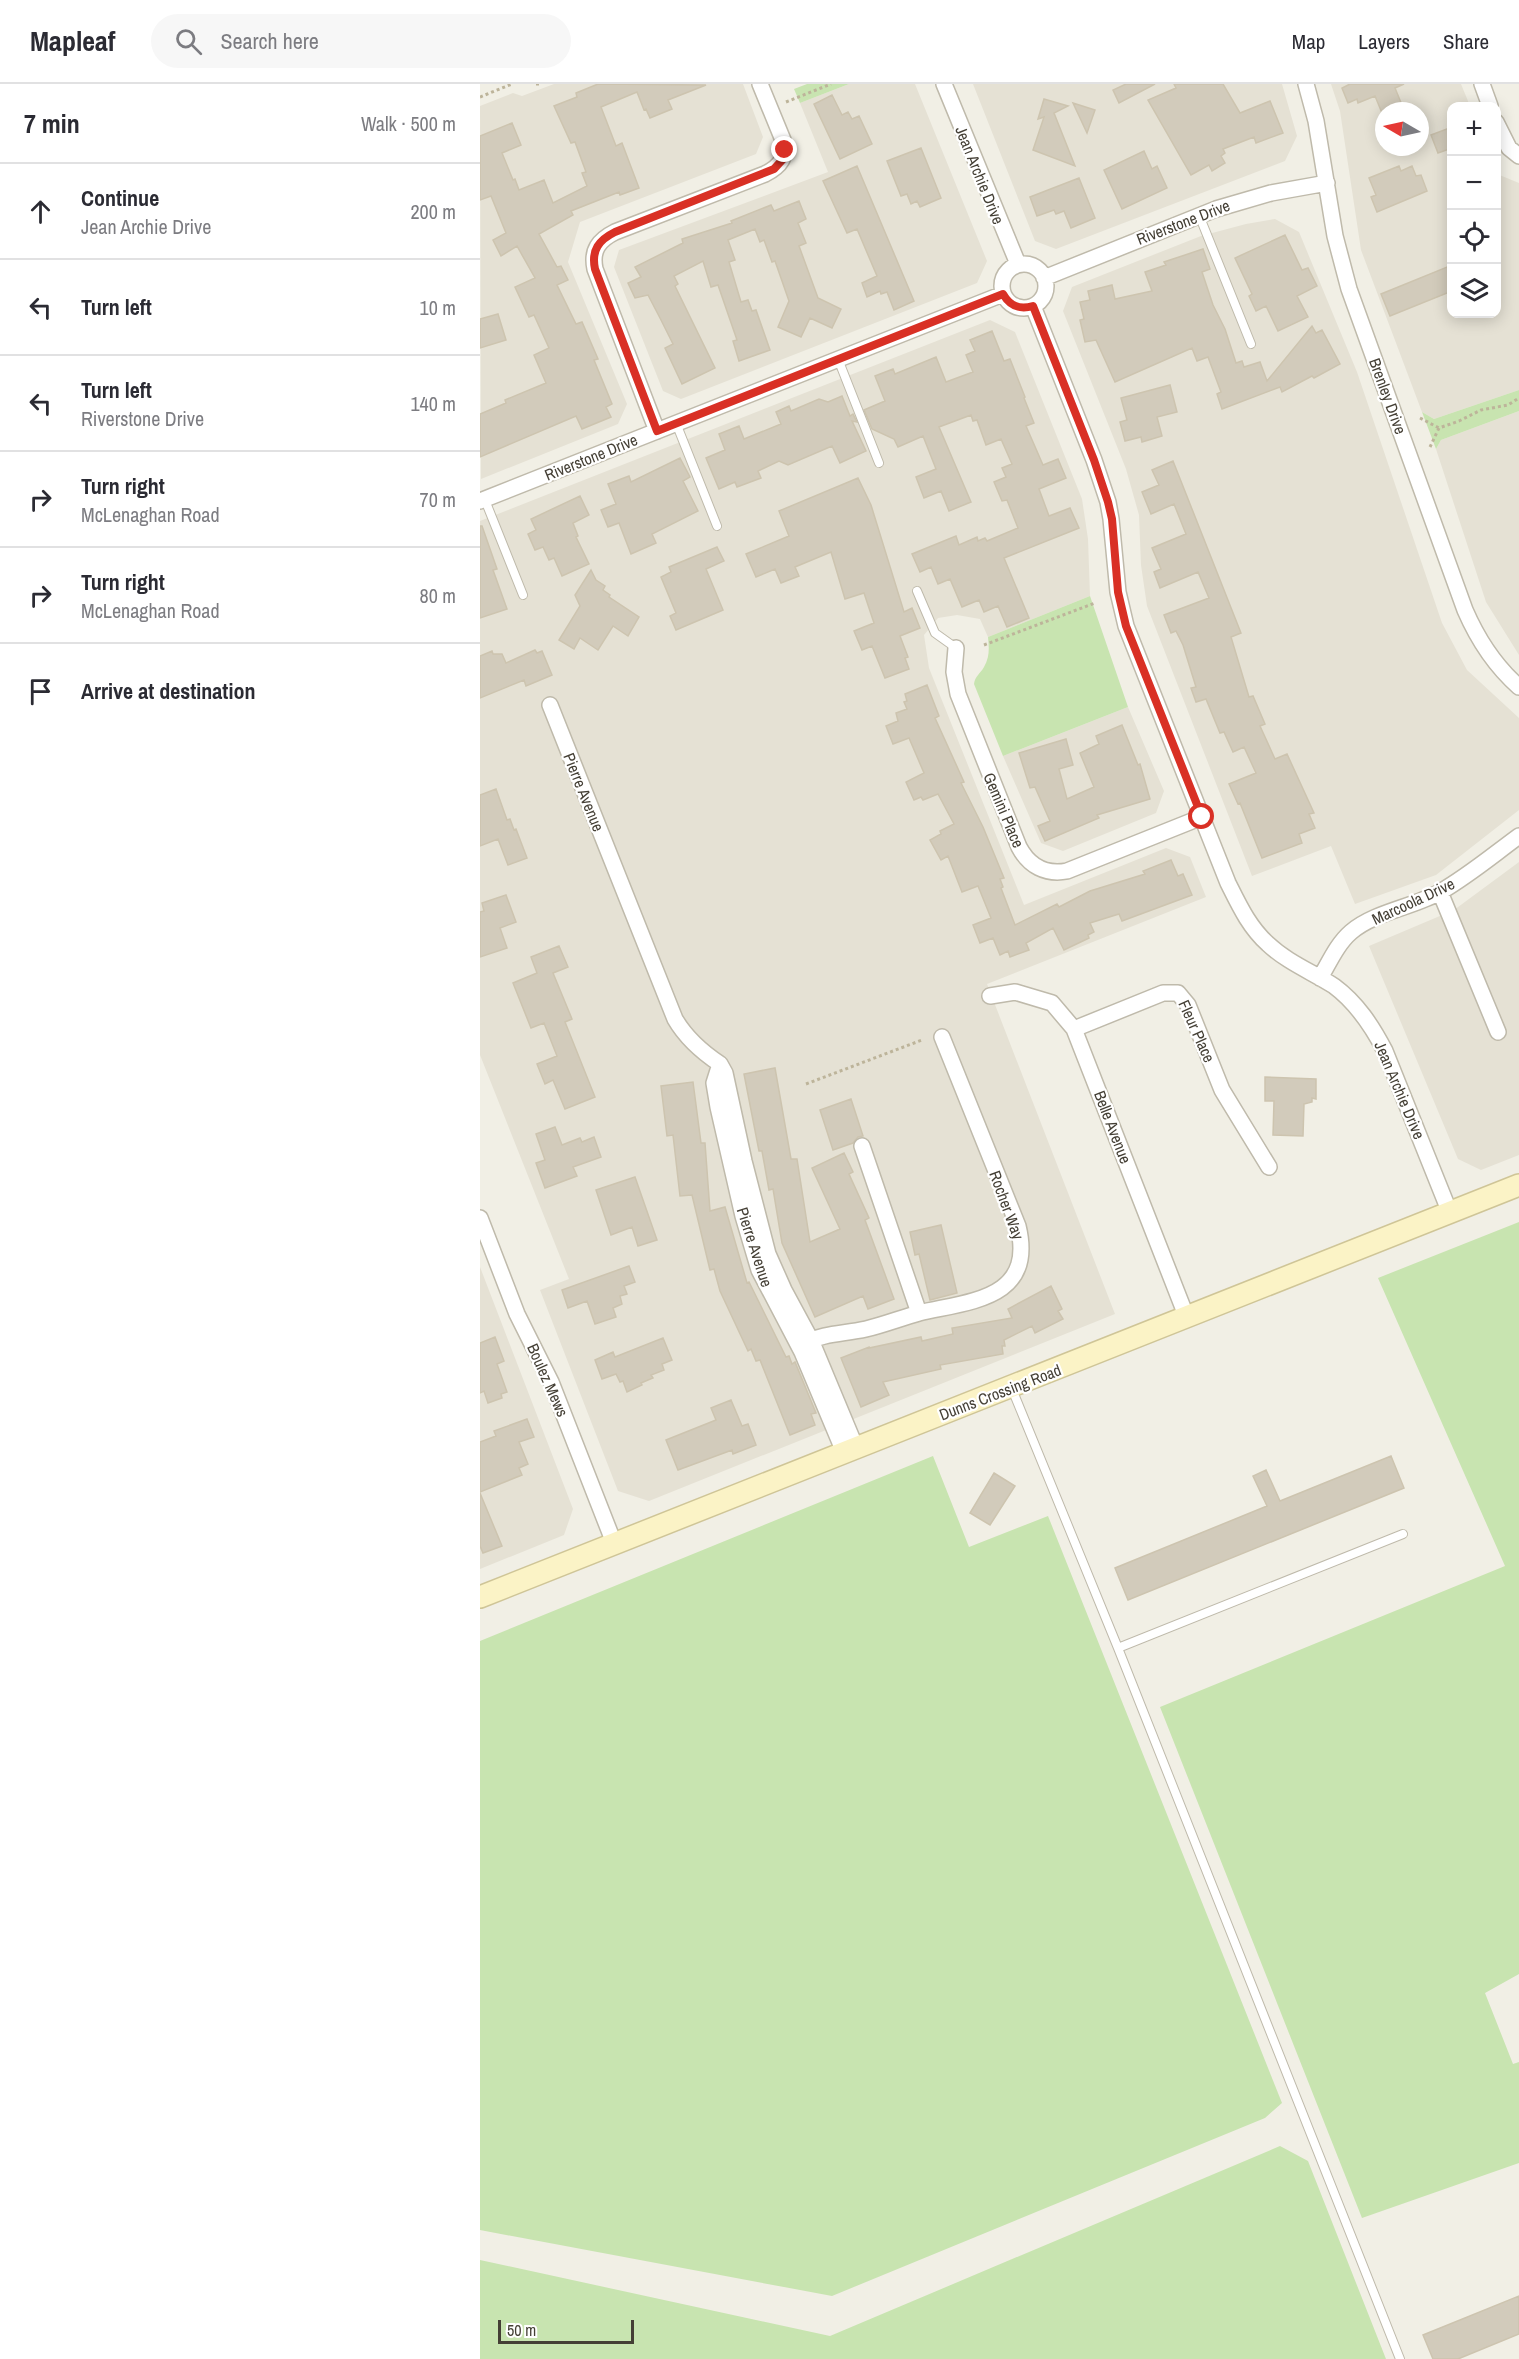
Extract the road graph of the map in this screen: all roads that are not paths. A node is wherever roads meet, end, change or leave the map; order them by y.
1 (760, 84) edge
2 (944, 84) edge
3 (1306, 84) edge
4 (1482, 84) edge
5 (1489, 102) edge
6 (1501, 131) edge
7 (1519, 156) edge
8 (1327, 183) junction
9 (1199, 215) junction
10 (1018, 264) junction
11 (1044, 278) junction
12 (1003, 294) junction
13 (1033, 306) junction
14 (1251, 344) dead end
15 (838, 359) junction
16 (676, 423) junction
17 (657, 431) junction
18 (879, 463) dead end
19 (482, 501) edge
20 (717, 526) dead end
21 (917, 591) dead end
22 (523, 595) dead end
23 (956, 648) joint
24 (1519, 687) edge
25 (550, 705) dead end
26 (1202, 817) junction
27 (1519, 836) edge
28 (1440, 892) junction
29 (1320, 978) junction
30 (990, 996) dead end
31 (1074, 1029) junction
32 (1498, 1032) dead end
33 (942, 1037) dead end
34 (862, 1146) dead end
35 (1269, 1167) dead end
36 (1519, 1185) edge
37 (1450, 1213) junction
38 (480, 1218) edge
39 (919, 1313) junction
40 (1187, 1318) junction
41 (805, 1342) junction
42 (1012, 1387) junction
43 (850, 1450) junction
44 (1403, 1533) dead end
45 (614, 1543) junction
46 (480, 1597) edge
47 (1118, 1648) junction
48 (1400, 2359) edge

1 - 17 street
2 - 10 street, Jean Archie Drive
3 - 8 street, Brenley Drive
4 - 5 street
6 - 7 street
8 - 9 street, Riverstone Drive
8 - 24 street, Brenley Drive
9 - 11 street, Riverstone Drive
9 - 14 lane
10 - 11 street
10 - 12 street
11 - 13 street
12 - 13 street
12 - 15 street, Riverstone Drive
13 - 26 street, Jean Archie Drive
15 - 16 street, Riverstone Drive
15 - 18 lane
16 - 17 street, Riverstone Drive
16 - 20 lane
17 - 19 street, Riverstone Drive
19 - 22 lane
21 - 23 lane
23 - 26 street, Gemini Place
25 - 41 street, Pierre Avenue
26 - 29 street, Jean Archie Drive
27 - 28 street, Marcoola Drive
28 - 29 street, Marcoola Drive
28 - 32 street
29 - 37 street, Jean Archie Drive
30 - 31 street, Belle Avenue
31 - 35 street, Fleur Place
31 - 40 street, Belle Avenue
33 - 39 street, Rocher Way
34 - 39 street
36 - 37 street, Dunns Crossing Road
37 - 40 street, Dunns Crossing Road
38 - 45 street, Boulez Mews
39 - 41 street, Rocher Way
40 - 42 street, Dunns Crossing Road
41 - 43 street, Pierre Avenue
42 - 43 street, Dunns Crossing Road
42 - 47 lane
43 - 45 street, Dunns Crossing Road
44 - 47 lane
45 - 46 street, Dunns Crossing Road
47 - 48 lane

